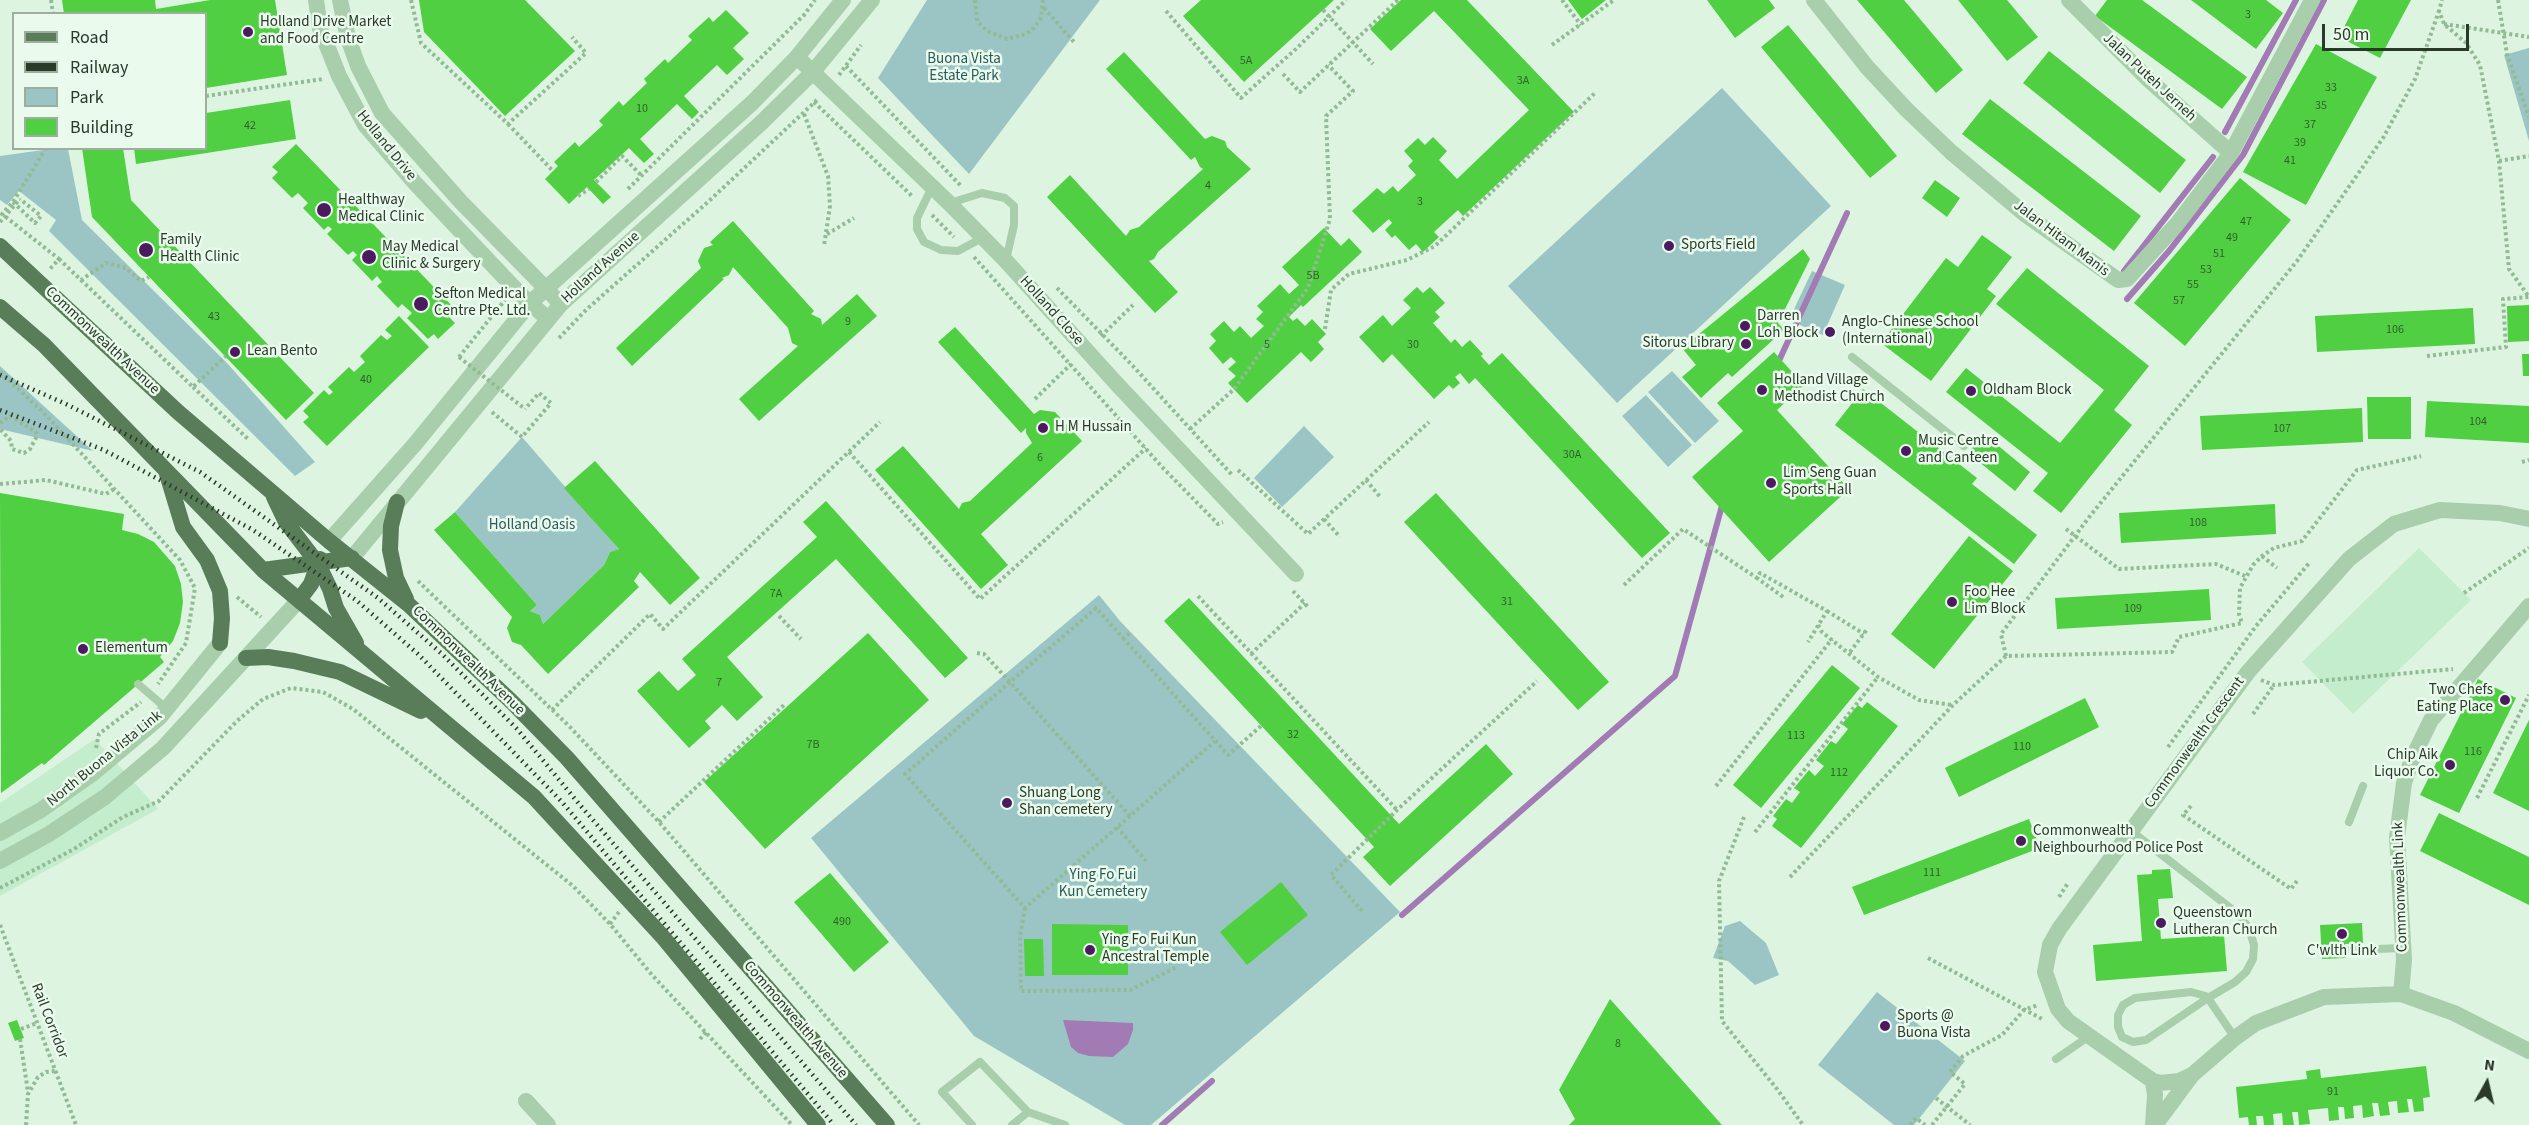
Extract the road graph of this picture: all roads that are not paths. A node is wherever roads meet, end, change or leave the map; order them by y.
1 (315, 0) edge
2 (340, 0) edge
3 (843, 0) edge
4 (872, 0) edge
5 (1814, 0) edge
6 (2069, 0) edge
7 (2312, 0) edge
8 (797, 57) junction
9 (812, 73) junction
10 (699, 152) junction
11 (2231, 153) junction
12 (712, 167) junction
13 (932, 187) junction
14 (949, 203) junction
15 (982, 238) junction
16 (0, 246) edge
17 (1006, 261) junction
18 (545, 288) junction
19 (530, 303) junction
20 (561, 304) junction
21 (0, 307) edge
22 (548, 319) junction
23 (1852, 357) dead end
24 (1964, 446) dead end
25 (166, 472) junction
26 (271, 491) junction
27 (397, 502) junction
28 (2529, 519) edge
29 (329, 541) junction
30 (352, 558) junction
31 (318, 564) junction
32 (263, 570) junction
33 (1296, 574) dead end
34 (299, 600) junction
35 (408, 604) junction
36 (2529, 606) edge
37 (220, 643) joint
38 (363, 655) junction
39 (246, 658) junction
40 (138, 684) dead end
41 (167, 709) junction
42 (443, 721) junction
43 (2363, 786) dead end
44 (2349, 822) dead end
45 (2131, 831) junction
46 (0, 833) edge
47 (0, 861) edge
48 (2403, 948) junction
49 (2351, 950) dead end
50 (2401, 994) junction
51 (2208, 998) junction
52 (2088, 1037) junction
53 (2235, 1038) junction
54 (2529, 1051) edge
55 (2056, 1059) dead end
56 (2192, 1075) junction
57 (2153, 1081) junction
58 (526, 1101) dead end
59 (1028, 1112) junction
60 (549, 1125) edge
61 (818, 1125) edge
62 (887, 1125) edge
63 (972, 1125) edge
64 (1012, 1125) edge
65 (1065, 1125) edge
66 (2154, 1125) edge

1 - 19 street, Holland Drive
2 - 18 street, Holland Drive
3 - 8 street, Holland Avenue
4 - 9 street, Holland Avenue
5 - 11 street, Jalan Hitam Manis
6 - 11 street, Jalan Puteh Jerneh
7 - 11 street, Jalan Hitam Manis
8 - 9 street, Holland Close
8 - 10 street, Holland Avenue
9 - 12 street, Holland Avenue
9 - 13 street, Holland Close
10 - 12 street
10 - 18 street, Holland Avenue
12 - 20 street, Holland Avenue
13 - 14 street, Holland Close
13 - 15 lane
14 - 15 street, Holland Close
14 - 17 lane
15 - 17 street, Holland Close
16 - 26 main road, Commonwealth Avenue
17 - 33 street, Holland Close
18 - 19 street, Holland Avenue
18 - 20 street, Holland Drive
19 - 22 street, Holland Drive
19 - 29 street, Holland Avenue
20 - 22 street, Holland Avenue
21 - 25 main road
22 - 27 street, Holland Avenue
23 - 24 lane
25 - 32 main road
25 - 37 main road
26 - 29 main road, Commonwealth Avenue
26 - 31 main road
27 - 30 street, Holland Avenue
27 - 35 main road
28 - 45 street, Commonwealth Crescent
29 - 30 main road, Commonwealth Avenue
29 - 31 main road
30 - 31 main road
30 - 35 main road, Commonwealth Avenue
31 - 32 main road
31 - 34 main road
31 - 38 main road
32 - 34 main road
34 - 38 main road
34 - 39 street, North Buona Vista Link
35 - 62 main road, Commonwealth Avenue
36 - 48 street, Commonwealth Link
37 - 41 street, North Buona Vista Link
38 - 42 main road
39 - 42 main road
39 - 47 street, North Buona Vista Link
40 - 41 lane
41 - 46 street, North Buona Vista Link
42 - 61 main road
43 - 44 lane
45 - 51 lane
45 - 52 street, Commonwealth Crescent
48 - 49 lane
48 - 50 street, Commonwealth Link
50 - 53 street
50 - 54 street
51 - 51 lane
51 - 53 lane
52 - 55 lane
52 - 57 street, Commonwealth Crescent
53 - 56 street
56 - 57 street
56 - 66 street
57 - 66 street
58 - 60 street
59 - 63 lane
59 - 64 lane
59 - 65 lane

